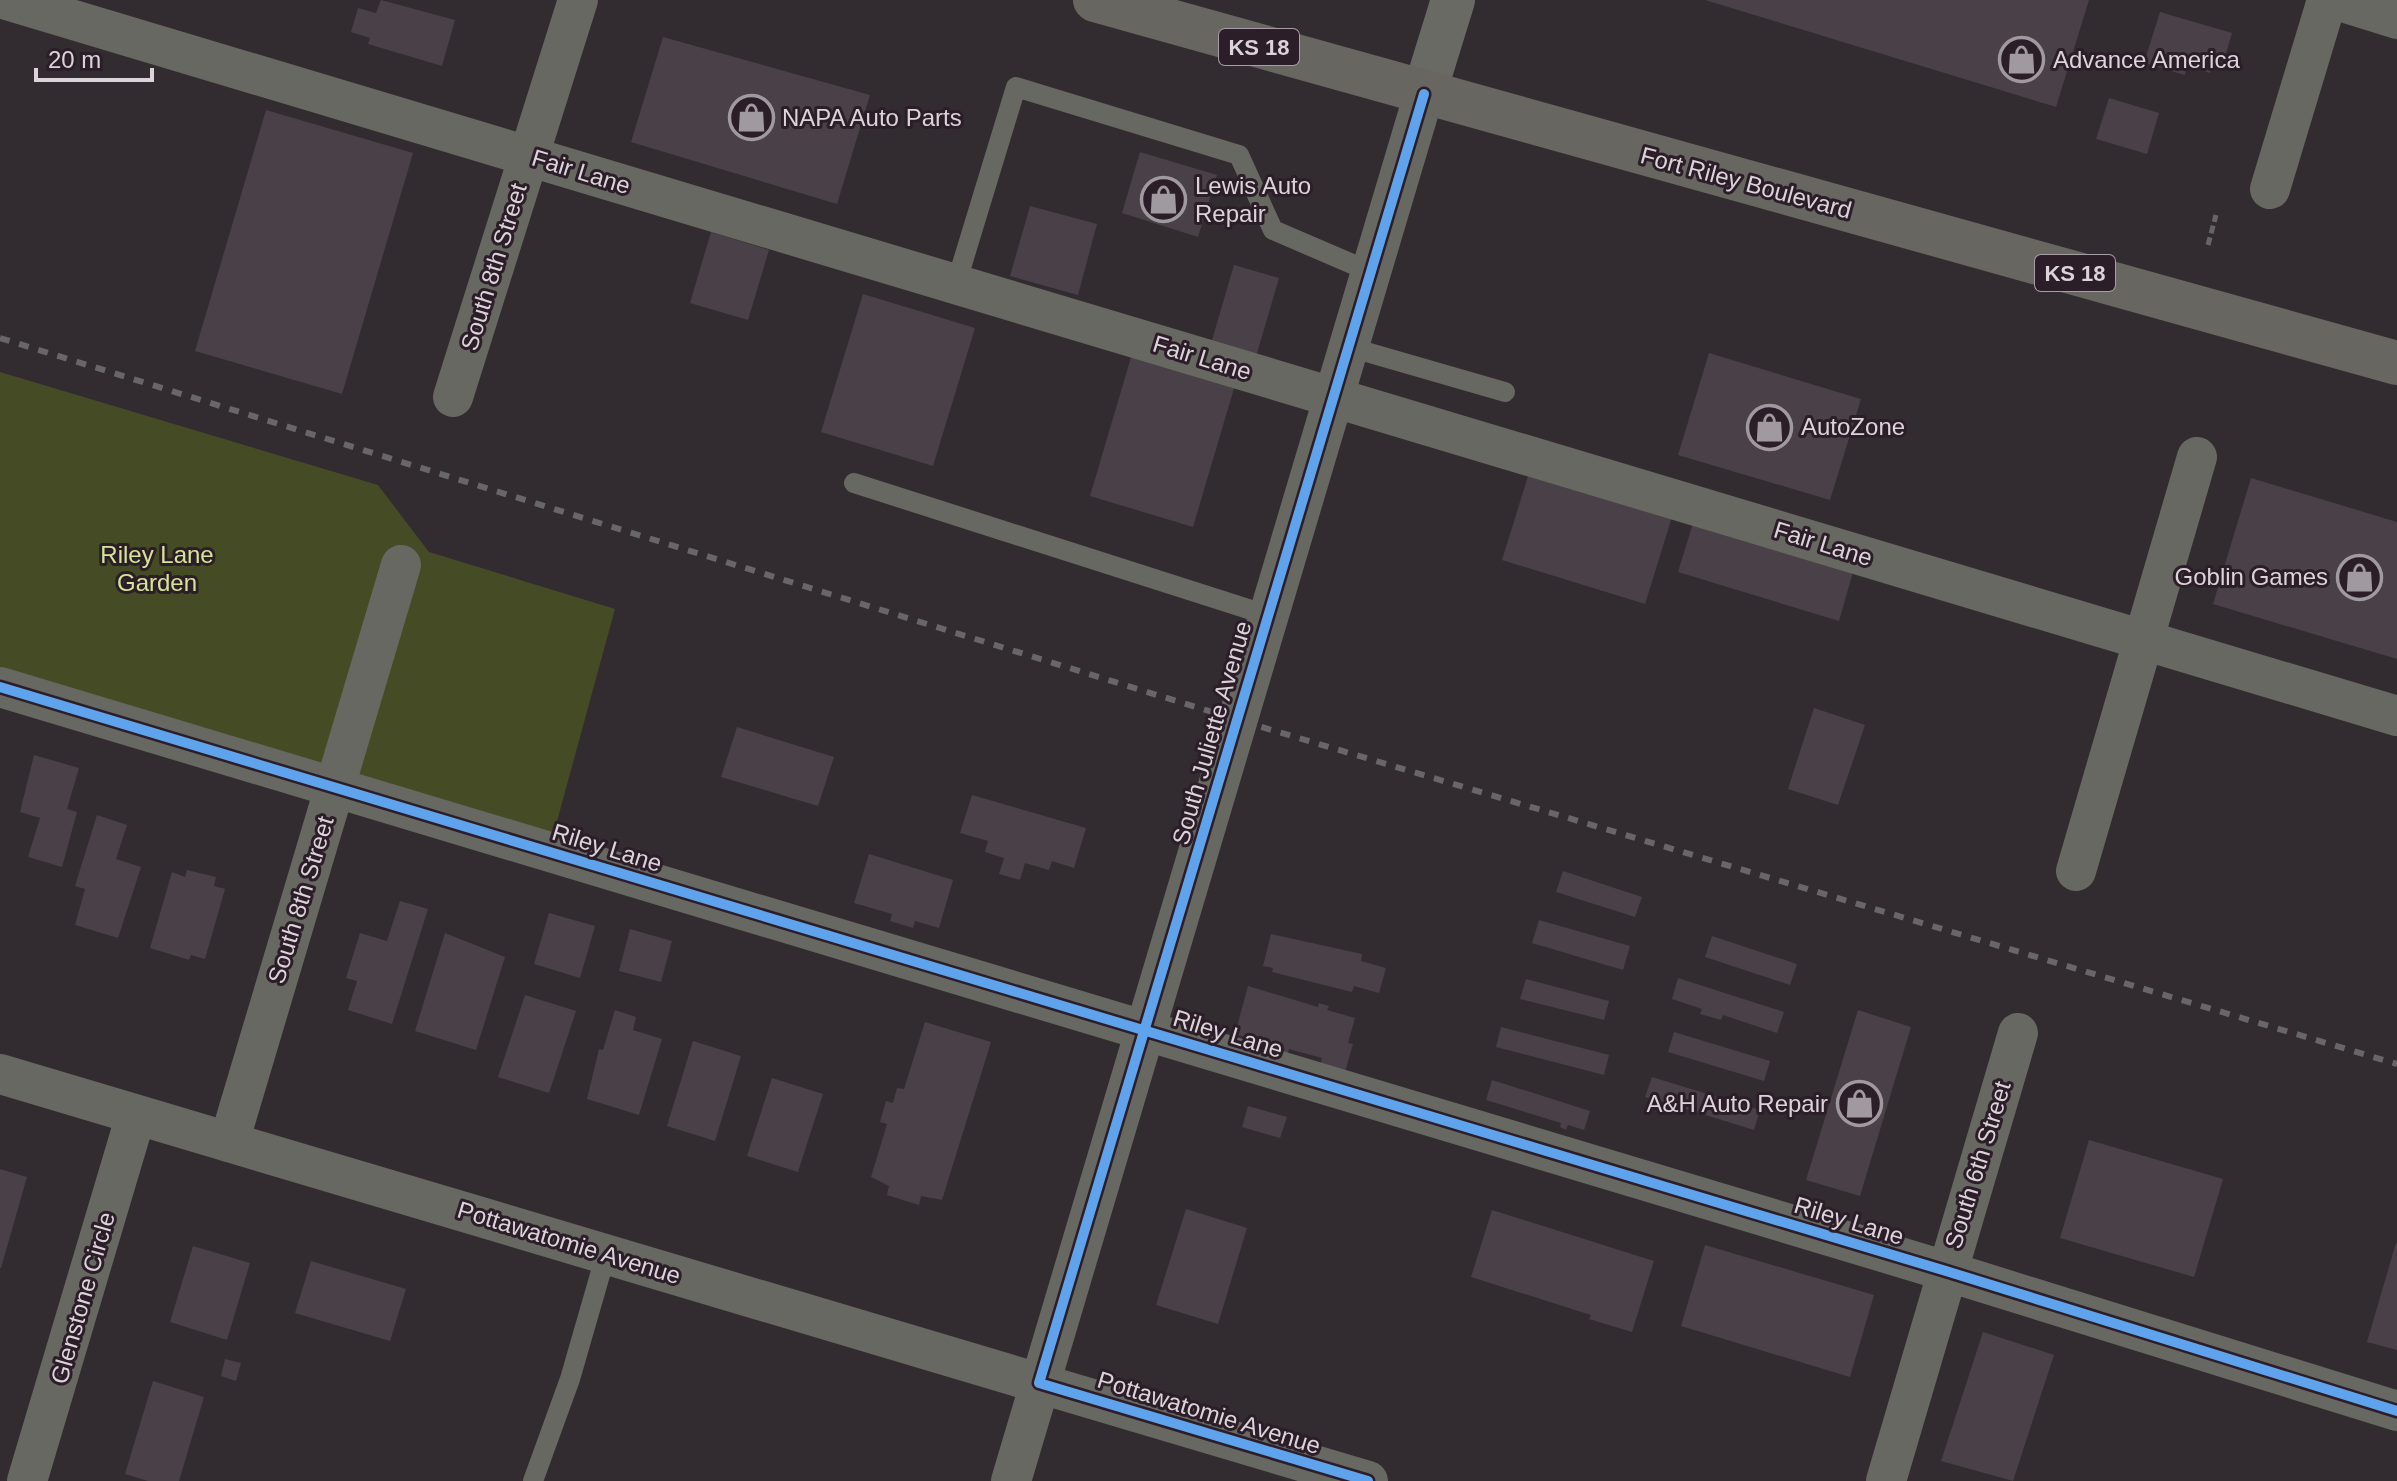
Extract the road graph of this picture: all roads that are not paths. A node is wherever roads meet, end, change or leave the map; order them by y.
1 (7, 0) edge
2 (578, 0) edge
3 (1095, 0) edge
4 (1453, 0) edge
5 (2327, 0) edge
6 (2336, 0) edge
7 (2397, 19) edge
8 (1424, 94) junction
9 (529, 156) junction
10 (2270, 189) dead end
11 (1371, 272) junction
12 (956, 284) junction
13 (1349, 347) junction
14 (2397, 363) edge
15 (1505, 392) dead end
16 (453, 397) dead end
17 (1334, 397) junction
18 (2197, 457) dead end
19 (854, 483) dead end
20 (401, 565) dead end
21 (1267, 615) junction
22 (2143, 640) junction
23 (0, 687) edge
24 (2397, 716) edge
25 (335, 787) junction
26 (2076, 871) dead end
27 (1146, 1031) junction
28 (2018, 1033) dead end
29 (0, 1074) edge
30 (136, 1115) junction
31 (229, 1142) junction
32 (606, 1254) junction
33 (1946, 1271) junction
34 (1039, 1383) junction
35 (2397, 1411) edge
36 (27, 1481) edge
37 (533, 1481) edge
38 (1011, 1481) edge
39 (1368, 1481) edge
40 (1886, 1481) edge

1 - 9 street, Fair Lane
2 - 9 street, South 8th Street
3 - 8 highway, Fort Riley Boulevard / KS 18
4 - 8 street, South Juliette Avenue
5 - 10 street
6 - 7 street
8 - 11 street, South Juliette Avenue
8 - 14 highway, Fort Riley Boulevard / KS 18
9 - 12 street, Fair Lane
9 - 16 street, South 8th Street
11 - 12 lane
11 - 13 street, South Juliette Avenue
12 - 17 street, Fair Lane
13 - 15 lane
13 - 17 street, South Juliette Avenue
17 - 21 street, South Juliette Avenue
17 - 22 street, Fair Lane
18 - 22 street
19 - 21 lane
20 - 25 street, South 8th Street
21 - 27 street, South Juliette Avenue
22 - 24 street, Fair Lane
22 - 26 street
23 - 25 street, Riley Lane
25 - 27 street, Riley Lane
25 - 31 street, South 8th Street
27 - 33 street, Riley Lane
27 - 34 street, South Juliette Avenue
28 - 33 street, South 6th Street
29 - 30 street, Pottawatomie Avenue
30 - 31 street, Pottawatomie Avenue
30 - 36 street, Glenstone Circle
31 - 32 street, Pottawatomie Avenue
32 - 34 street, Pottawatomie Avenue
32 - 37 lane
33 - 35 street, Riley Lane
33 - 40 street, South 6th Street
34 - 38 street, South Juliette Avenue
34 - 39 street, Pottawatomie Avenue

